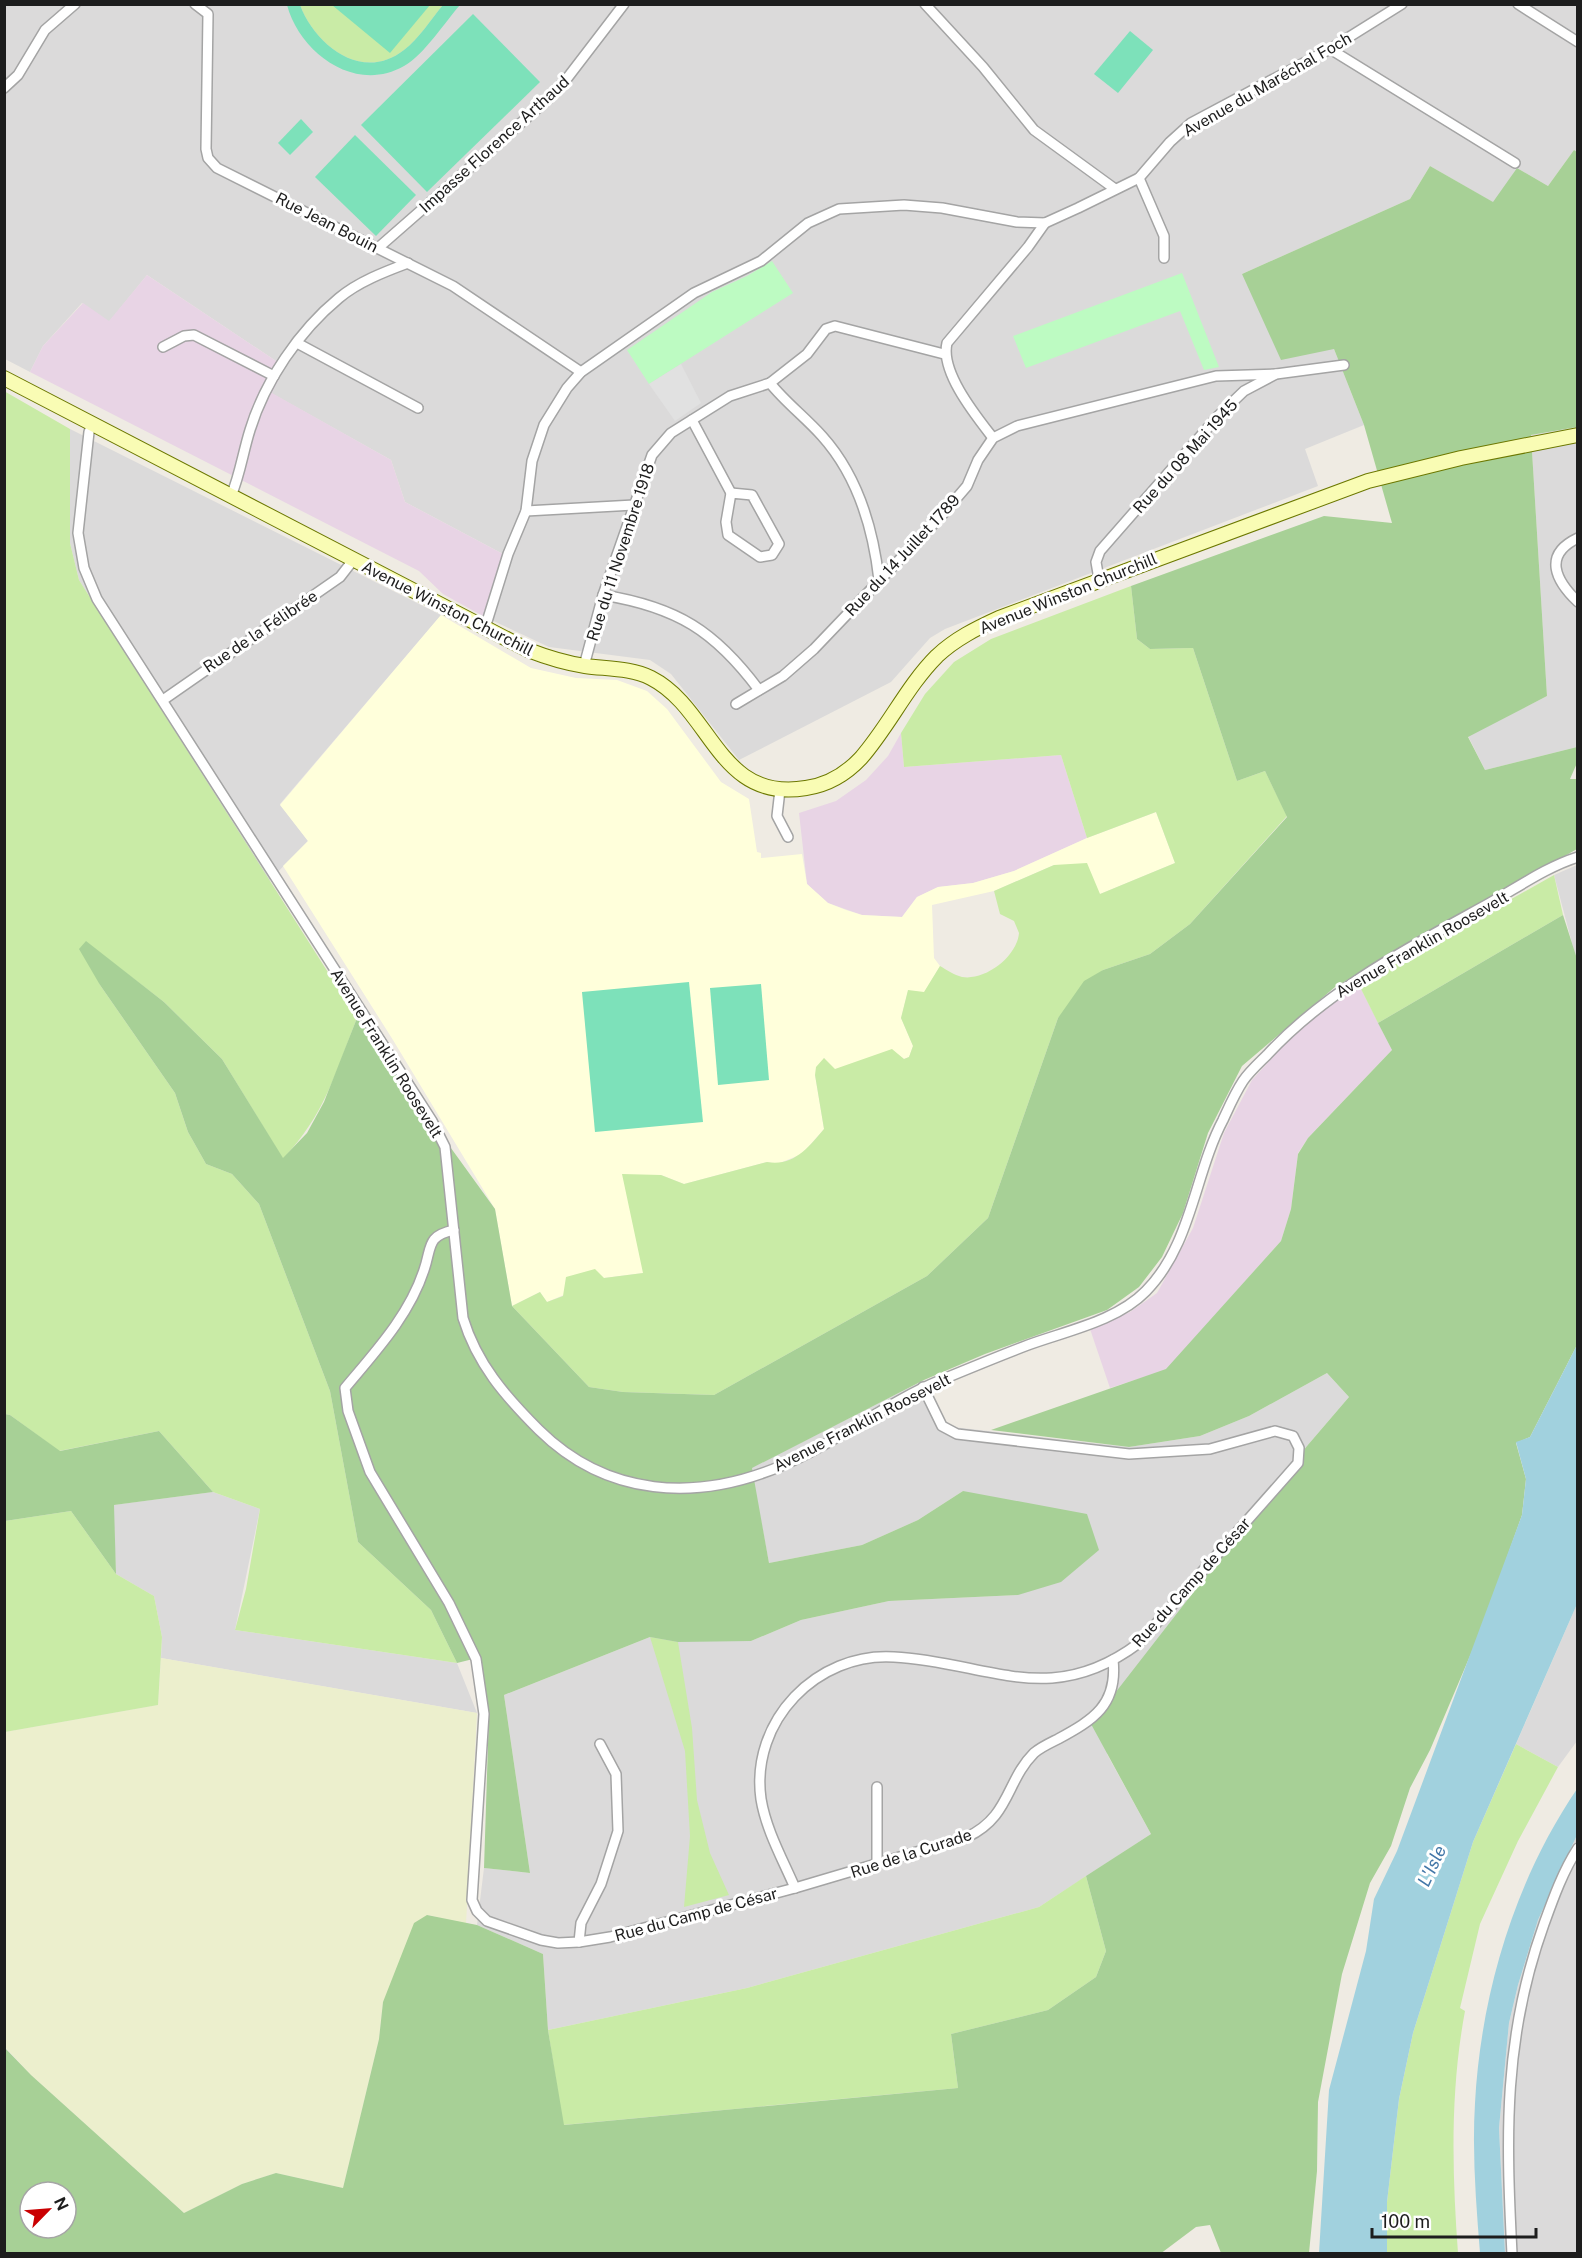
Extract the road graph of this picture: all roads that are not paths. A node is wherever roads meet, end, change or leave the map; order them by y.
1 (75, 4) edge
2 (195, 4) edge
3 (624, 4) edge
4 (925, 4) edge
5 (1402, 4) edge
6 (1518, 4) edge
7 (1578, 42) edge
8 (1330, 50) junction
9 (4, 88) edge
10 (1515, 163) dead end
11 (1139, 178) junction
12 (1115, 189) junction
13 (1045, 223) junction
14 (378, 248) junction
15 (1164, 258) dead end
16 (408, 263) junction
17 (297, 343) junction
18 (163, 347) dead end
19 (944, 354) junction
20 (1344, 365) dead end
21 (581, 372) junction
22 (1276, 374) junction
23 (274, 376) junction
24 (4, 378) edge
25 (770, 383) junction
26 (418, 408) dead end
27 (692, 420) junction
28 (92, 424) junction
29 (1578, 435) edge
30 (993, 438) junction
31 (731, 493) junction
32 (231, 496) junction
33 (634, 506) junction
34 (526, 511) junction
35 (1578, 538) edge
36 (354, 560) junction
37 (1099, 579) junction
38 (879, 580) junction
39 (603, 595) junction
40 (1578, 602) edge
41 (485, 628) junction
42 (584, 666) junction
43 (759, 690) junction
44 (163, 700) junction
45 (736, 704) dead end
46 (780, 790) junction
47 (788, 837) dead end
48 (1578, 857) edge
49 (454, 1230) junction
50 (923, 1388) junction
51 (1113, 1660) junction
52 (600, 1744) dead end
53 (877, 1787) dead end
54 (1578, 1848) edge
55 (877, 1865) junction
56 (795, 1888) junction
57 (579, 1942) junction
58 (1512, 2253) edge

1 - 9 street
2 - 14 street, Rue Jean Bouin
3 - 14 street, Impasse Florence Arthaud
4 - 12 street
5 - 8 street, Avenue du Maréchal Foch
6 - 7 street
8 - 10 street
8 - 11 street, Avenue du Maréchal Foch
11 - 12 street, Avenue du Maréchal Foch
11 - 15 street
12 - 13 street, Avenue du Maréchal Foch
13 - 19 street
13 - 21 street, Avenue du Maréchal Foch
14 - 16 street, Rue Jean Bouin
16 - 17 street
16 - 21 street, Rue Jean Bouin
17 - 23 street
17 - 26 street
18 - 23 street
19 - 25 street, Rue du 11 Novembre 1918
19 - 30 street
20 - 22 street, Rue du 08 Mai 1945
21 - 34 street, Avenue du Maréchal Foch
22 - 30 street
22 - 37 street, Rue du 08 Mai 1945
23 - 32 street
24 - 28 main road, Avenue Winston Churchill
25 - 27 street, Rue du 11 Novembre 1918
25 - 38 street
27 - 31 street
27 - 33 street, Rue du 11 Novembre 1918
28 - 32 main road, Avenue Winston Churchill
28 - 44 street, Avenue Franklin Roosevelt
29 - 37 main road, Avenue Winston Churchill
30 - 38 street, Rue du 14 Juillet 1789
31 - 31 street
32 - 36 main road, Avenue Winston Churchill
33 - 34 street
33 - 39 street, Rue du 11 Novembre 1918
34 - 41 street, Avenue du Maréchal Foch
35 - 40 street
36 - 41 main road, Avenue Winston Churchill
36 - 44 street, Rue de la Félibrée
37 - 46 main road, Avenue Winston Churchill
38 - 43 street, Rue du 14 Juillet 1789
39 - 42 street, Rue du 11 Novembre 1918
39 - 43 street
41 - 42 main road, Avenue Winston Churchill
42 - 46 main road, Avenue Winston Churchill
43 - 45 street, Rue du 14 Juillet 1789
44 - 49 street, Avenue Franklin Roosevelt
46 - 47 street
48 - 50 street, Avenue Franklin Roosevelt
49 - 50 street, Avenue Franklin Roosevelt
49 - 57 street, Rue du Camp de César
50 - 51 street, Rue du Camp de César
51 - 55 street, Rue de la Curade
51 - 56 street, Rue du Camp de César
52 - 57 street
53 - 55 street
54 - 58 street
55 - 56 street, Rue de la Curade
56 - 57 street, Rue du Camp de César

